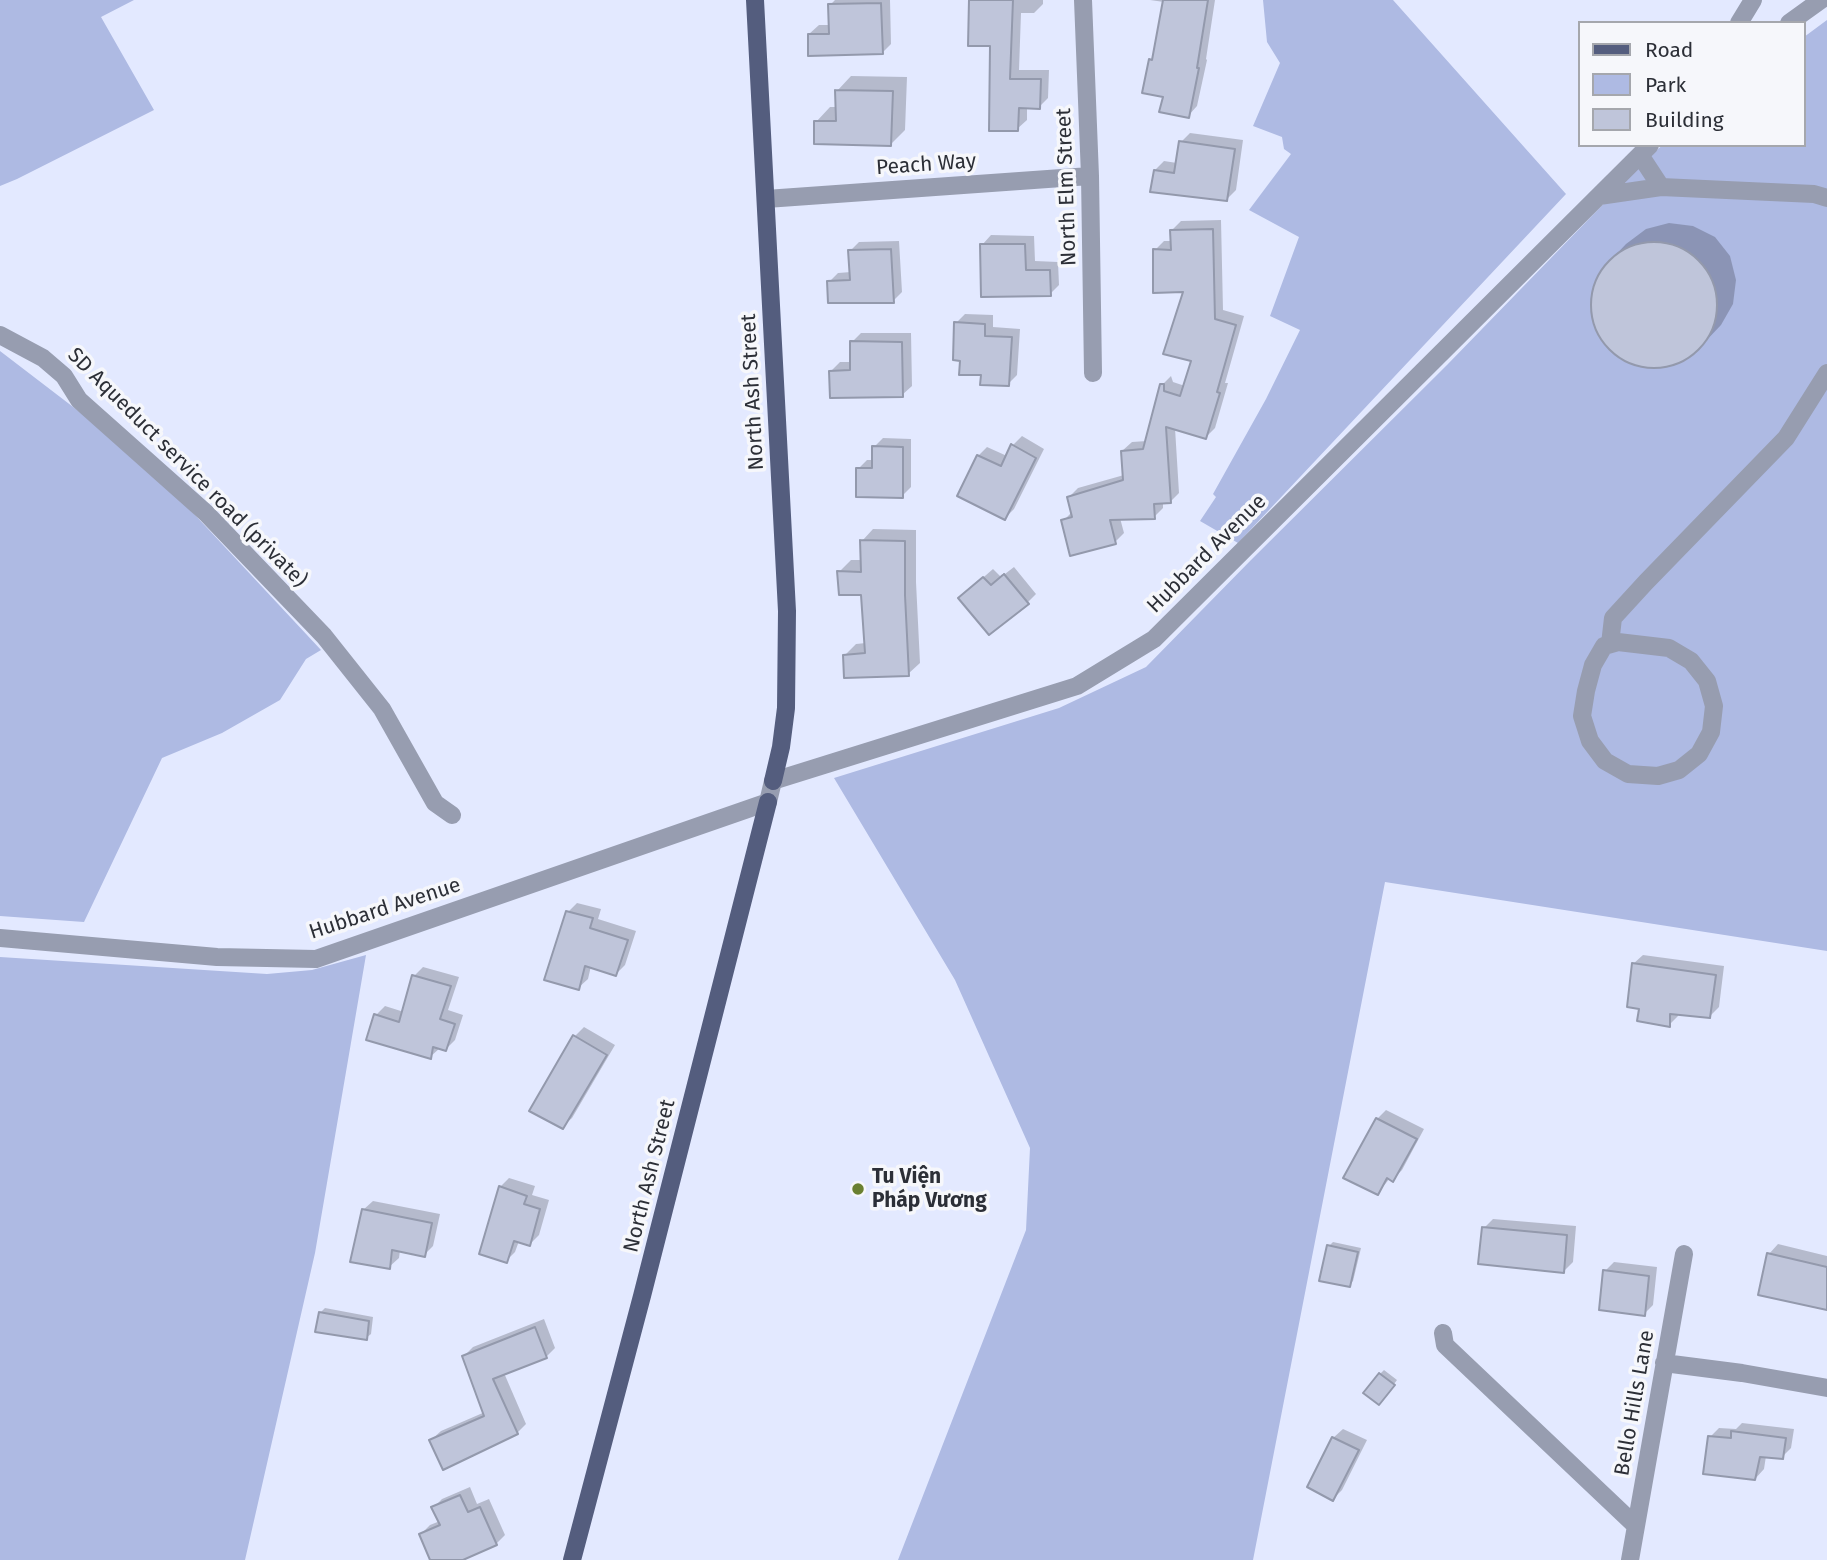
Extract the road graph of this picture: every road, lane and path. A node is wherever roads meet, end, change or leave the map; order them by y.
1 (755, 0) edge
2 (1083, 0) edge
3 (1753, 0) edge
4 (1821, 0) edge
5 (1740, 21) edge
6 (1792, 21) edge
7 (1645, 150) edge
8 (1090, 176) junction
9 (1661, 187) junction
10 (1599, 196) junction
11 (1827, 198) edge
12 (766, 199) junction
13 (0, 335) edge
14 (1093, 373) dead end
15 (1827, 373) edge
16 (1610, 644) junction
17 (772, 781) junction
18 (768, 802) junction
19 (452, 815) dead end
20 (0, 939) edge
21 (1685, 1254) dead end
22 (1443, 1333) dead end
23 (1664, 1363) junction
24 (1827, 1388) edge
25 (1636, 1526) junction
26 (572, 1560) edge
27 (1630, 1560) edge

1 - 12 main road, North Ash Street
2 - 8 street, North Elm Street
3 - 5 street
4 - 6 street
7 - 9 street
7 - 10 street, Hubbard Avenue
8 - 12 street, Peach Way
8 - 14 street, North Elm Street
9 - 10 street
9 - 11 street
10 - 17 street, Hubbard Avenue
12 - 17 main road, North Ash Street
13 - 19 street, SD Aqueduct service road (private)
15 - 16 street
16 - 16 street
17 - 18 street
18 - 20 street, Hubbard Avenue
18 - 26 main road, North Ash Street
21 - 23 street, Bello Hills Lane
22 - 25 street
23 - 24 street
23 - 25 street, Bello Hills Lane
25 - 27 street, Bello Hills Lane

